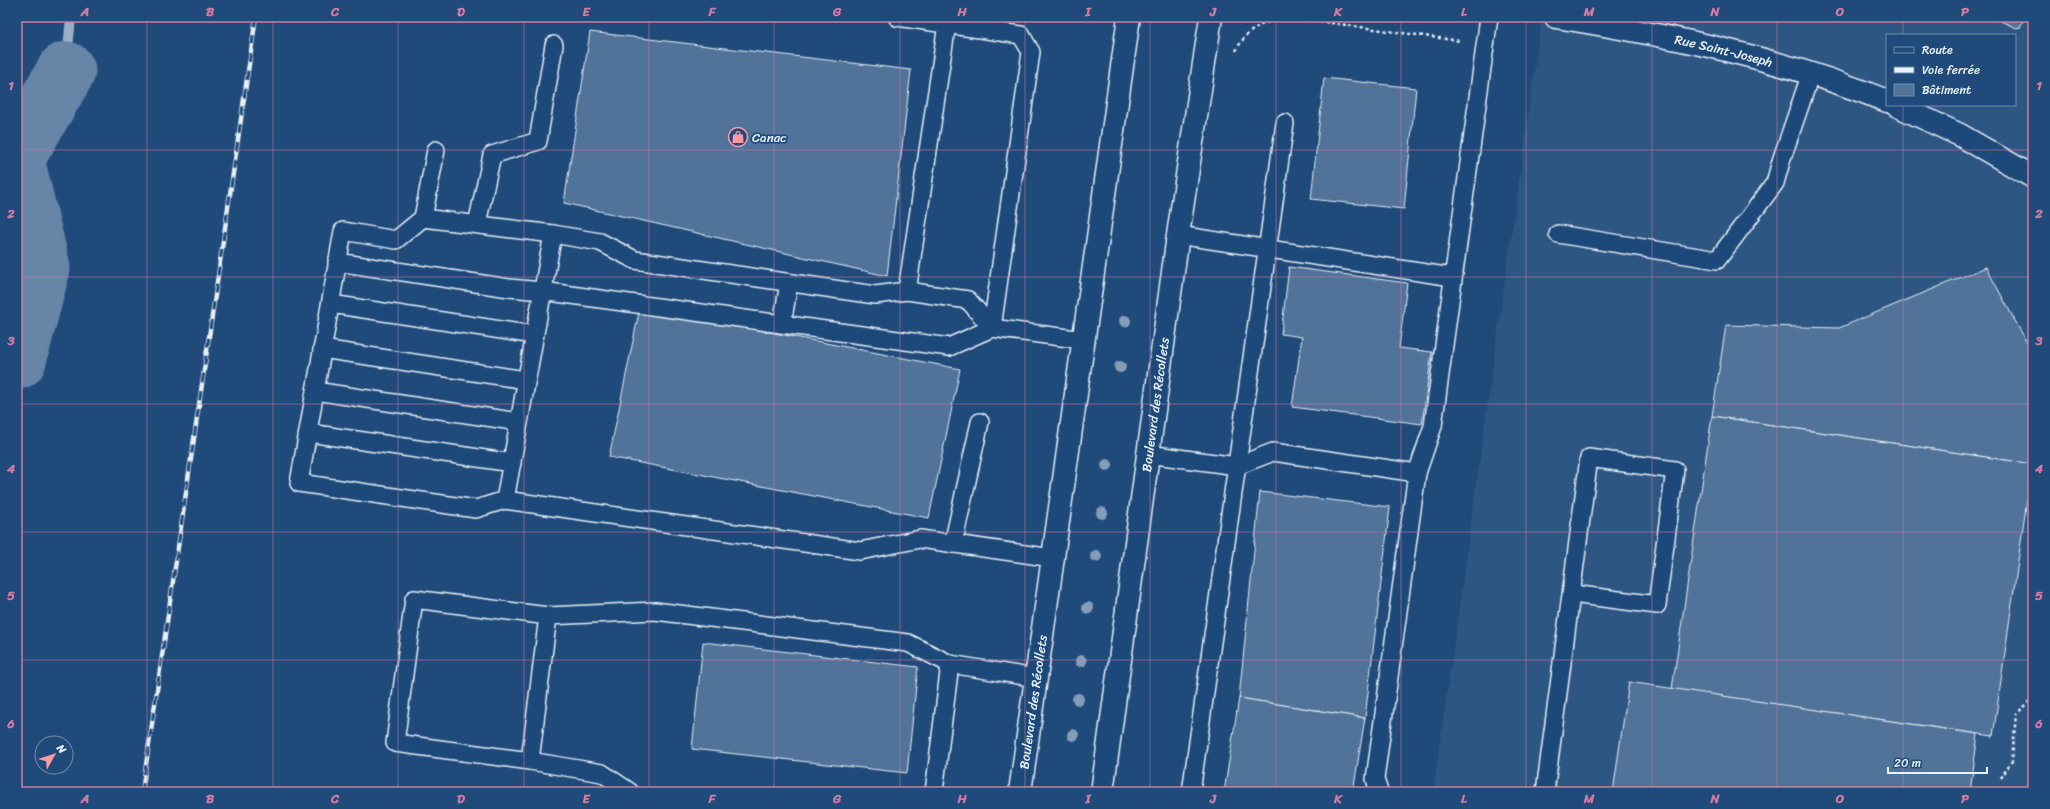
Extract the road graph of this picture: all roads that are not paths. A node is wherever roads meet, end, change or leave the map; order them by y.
1 (897, 17) edge
2 (1129, 17) edge
3 (1211, 17) edge
4 (1488, 17) edge
5 (1556, 17) edge
6 (947, 24) junction
7 (554, 44) dead end
8 (1811, 73) junction
9 (1886, 101) edge
10 (1898, 106) edge
11 (1285, 123) dead end
12 (436, 150) dead end
13 (2033, 177) edge
14 (423, 218) junction
15 (477, 224) junction
16 (553, 234) junction
17 (1558, 234) dead end
18 (1178, 236) junction
19 (1267, 249) junction
20 (338, 262) junction
21 (1452, 277) junction
22 (789, 283) junction
23 (542, 291) junction
24 (907, 291) junction
25 (330, 304) junction
26 (782, 324) junction
27 (992, 328) junction
28 (534, 336) junction
29 (1084, 340) junction
30 (322, 348) junction
31 (526, 380) junction
32 (315, 391) junction
33 (519, 422) junction
34 (980, 422) dead end
35 (309, 433) junction
36 (1148, 454) junction
37 (512, 463) junction
38 (1237, 466) junction
39 (1417, 473) junction
40 (505, 500) junction
41 (953, 544) junction
42 (1053, 558) junction
43 (1572, 594) junction
44 (548, 616) junction
45 (950, 664) junction
46 (1036, 678) junction
47 (530, 761) junction
48 (630, 792) edge
49 (934, 792) edge
50 (1020, 792) edge
51 (1102, 792) edge
52 (1191, 792) edge
53 (1378, 792) edge
54 (1545, 792) edge

1 - 6 lane
2 - 29 main road, Boulevard des Récollets
3 - 18 main road, Boulevard des Récollets
4 - 21 lane
5 - 8 main road, Rue Saint-Joseph
6 - 24 lane
6 - 27 lane
7 - 15 lane
8 - 9 main road, Rue Saint-Joseph
8 - 17 lane
10 - 13 main road
11 - 19 lane
12 - 14 lane
14 - 15 lane
14 - 20 lane
15 - 16 lane
16 - 22 lane
16 - 23 lane
18 - 19 lane
18 - 36 main road, Boulevard des Récollets
19 - 21 lane
19 - 38 lane
20 - 23 lane
20 - 25 lane
21 - 39 lane
22 - 24 lane
22 - 26 lane
23 - 26 lane
23 - 28 lane
24 - 27 lane
25 - 28 lane
25 - 30 lane
26 - 27 lane
27 - 29 lane
28 - 31 lane
29 - 42 main road, Boulevard des Récollets
30 - 31 lane
30 - 32 lane
31 - 33 lane
32 - 33 lane
32 - 35 lane
33 - 37 lane
34 - 41 lane
35 - 37 lane
35 - 40 lane
36 - 38 lane
36 - 51 main road, Boulevard des Récollets
37 - 40 lane
38 - 39 lane
38 - 52 lane
39 - 53 lane
40 - 41 lane
41 - 42 lane
42 - 46 main road, Boulevard des Récollets
43 - 43 lane
43 - 54 lane
44 - 45 lane
44 - 47 lane
44 - 47 lane
45 - 46 lane
45 - 49 lane
46 - 50 main road, Boulevard des Récollets
47 - 48 lane

